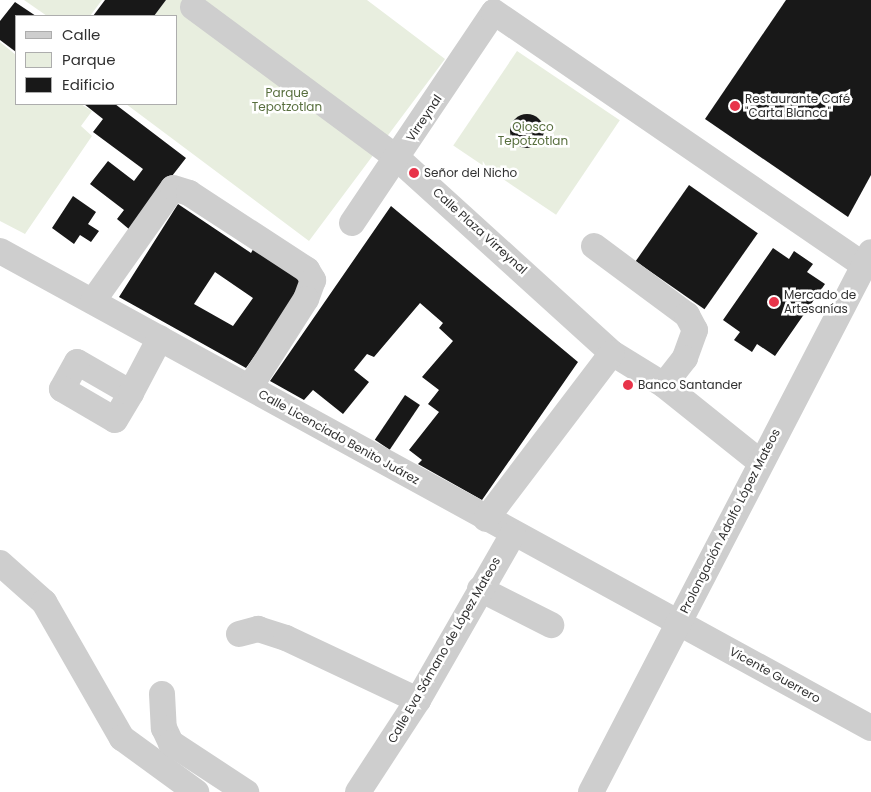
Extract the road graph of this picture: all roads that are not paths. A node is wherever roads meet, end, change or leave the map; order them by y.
1 (193, 7) dead end
2 (397, 158) junction
3 (352, 223) dead end
4 (594, 246) dead end
5 (0, 251) edge
6 (867, 258) edge
7 (93, 301) junction
8 (160, 338) junction
9 (612, 352) junction
10 (664, 386) junction
11 (250, 387) junction
12 (131, 392) dead end
13 (760, 462) junction
14 (486, 519) junction
15 (513, 534) junction
16 (0, 563) edge
17 (480, 589) junction
18 (678, 621) junction
19 (551, 625) dead end
20 (239, 634) dead end
21 (162, 694) dead end
22 (418, 700) junction
23 (871, 728) edge
24 (196, 792) edge
25 (246, 792) edge
26 (358, 792) edge
27 (591, 792) edge

1 - 2 street, Calle Plaza Virreynal
2 - 3 street, Virreynal
2 - 6 street, Virreynal
2 - 9 street, Calle Plaza Virreynal
4 - 10 street
5 - 7 street, Calle Licenciado Benito Juárez
6 - 13 street, Prolongación Adolfo López Mateos
7 - 8 street, Calle Licenciado Benito Juárez
7 - 11 street
8 - 11 street, Calle Licenciado Benito Juárez
8 - 12 street
9 - 10 street, Calle Plaza Virreynal
9 - 14 street
10 - 13 street, Calle Plaza Virreynal
11 - 14 street, Calle Licenciado Benito Juárez
13 - 18 street, Prolongación Adolfo López Mateos
14 - 15 street, Calle Licenciado Benito Juárez
15 - 17 street, Calle Eva Sámano de López Mateos
15 - 18 street, Calle Licenciado Benito Juárez
16 - 24 street
17 - 19 street
17 - 22 street, Calle Eva Sámano de López Mateos
18 - 23 street, Vicente Guerrero
18 - 27 street, Prolongación Adolfo López Mateos
20 - 22 street
21 - 25 street
22 - 26 street, Calle Eva Sámano de López Mateos

